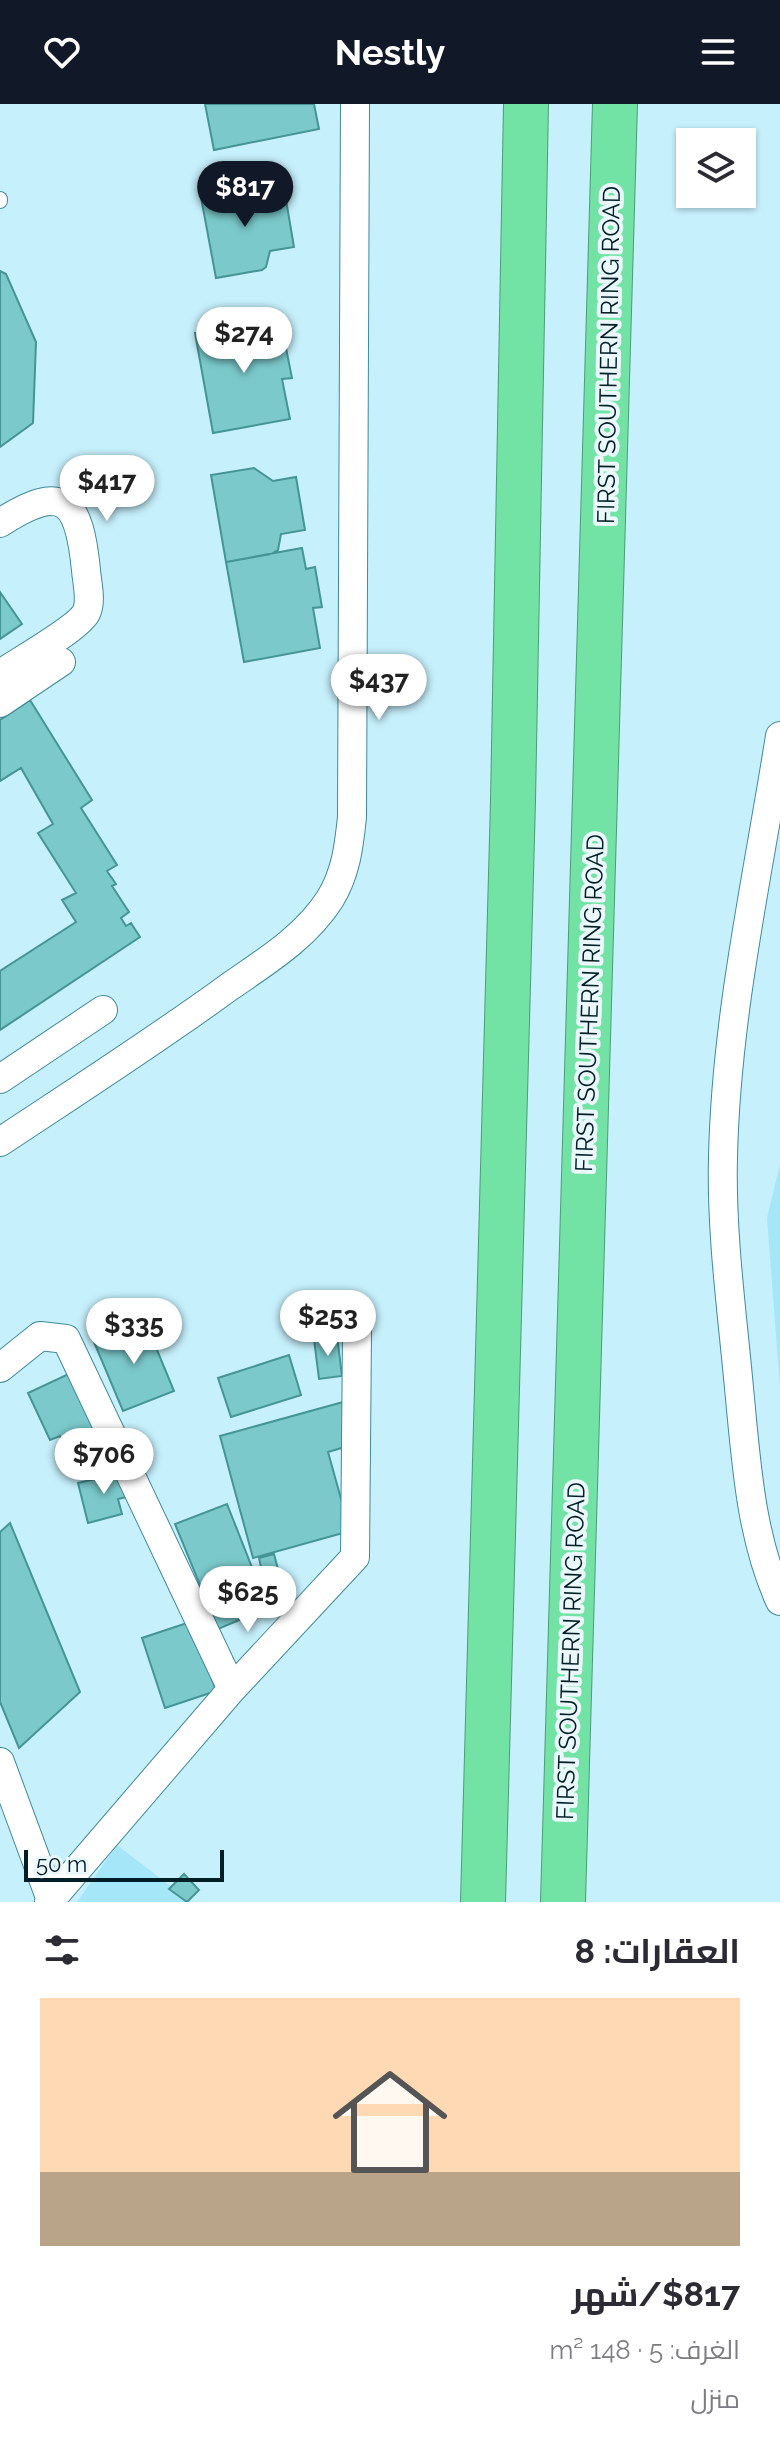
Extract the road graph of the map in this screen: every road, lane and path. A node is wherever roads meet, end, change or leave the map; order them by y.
1 (355, 104) edge
2 (526, 104) edge
3 (615, 104) edge
4 (0, 523) edge
5 (61, 662) dead end
6 (0, 674) edge
7 (0, 703) edge
8 (780, 736) edge
9 (103, 1010) dead end
10 (0, 1079) edge
11 (0, 1142) edge
12 (357, 1333) dead end
13 (0, 1368) edge
14 (780, 1601) edge
15 (232, 1689) junction
16 (0, 1762) edge
17 (50, 1901) edge
18 (483, 1902) edge
19 (563, 1902) edge

1 - 11 street
2 - 18 highway
3 - 19 highway, FIRST SOUTHERN RING ROAD
4 - 6 street
5 - 7 street
8 - 14 street
9 - 10 street
12 - 15 street
13 - 15 street
15 - 17 street
16 - 17 street

